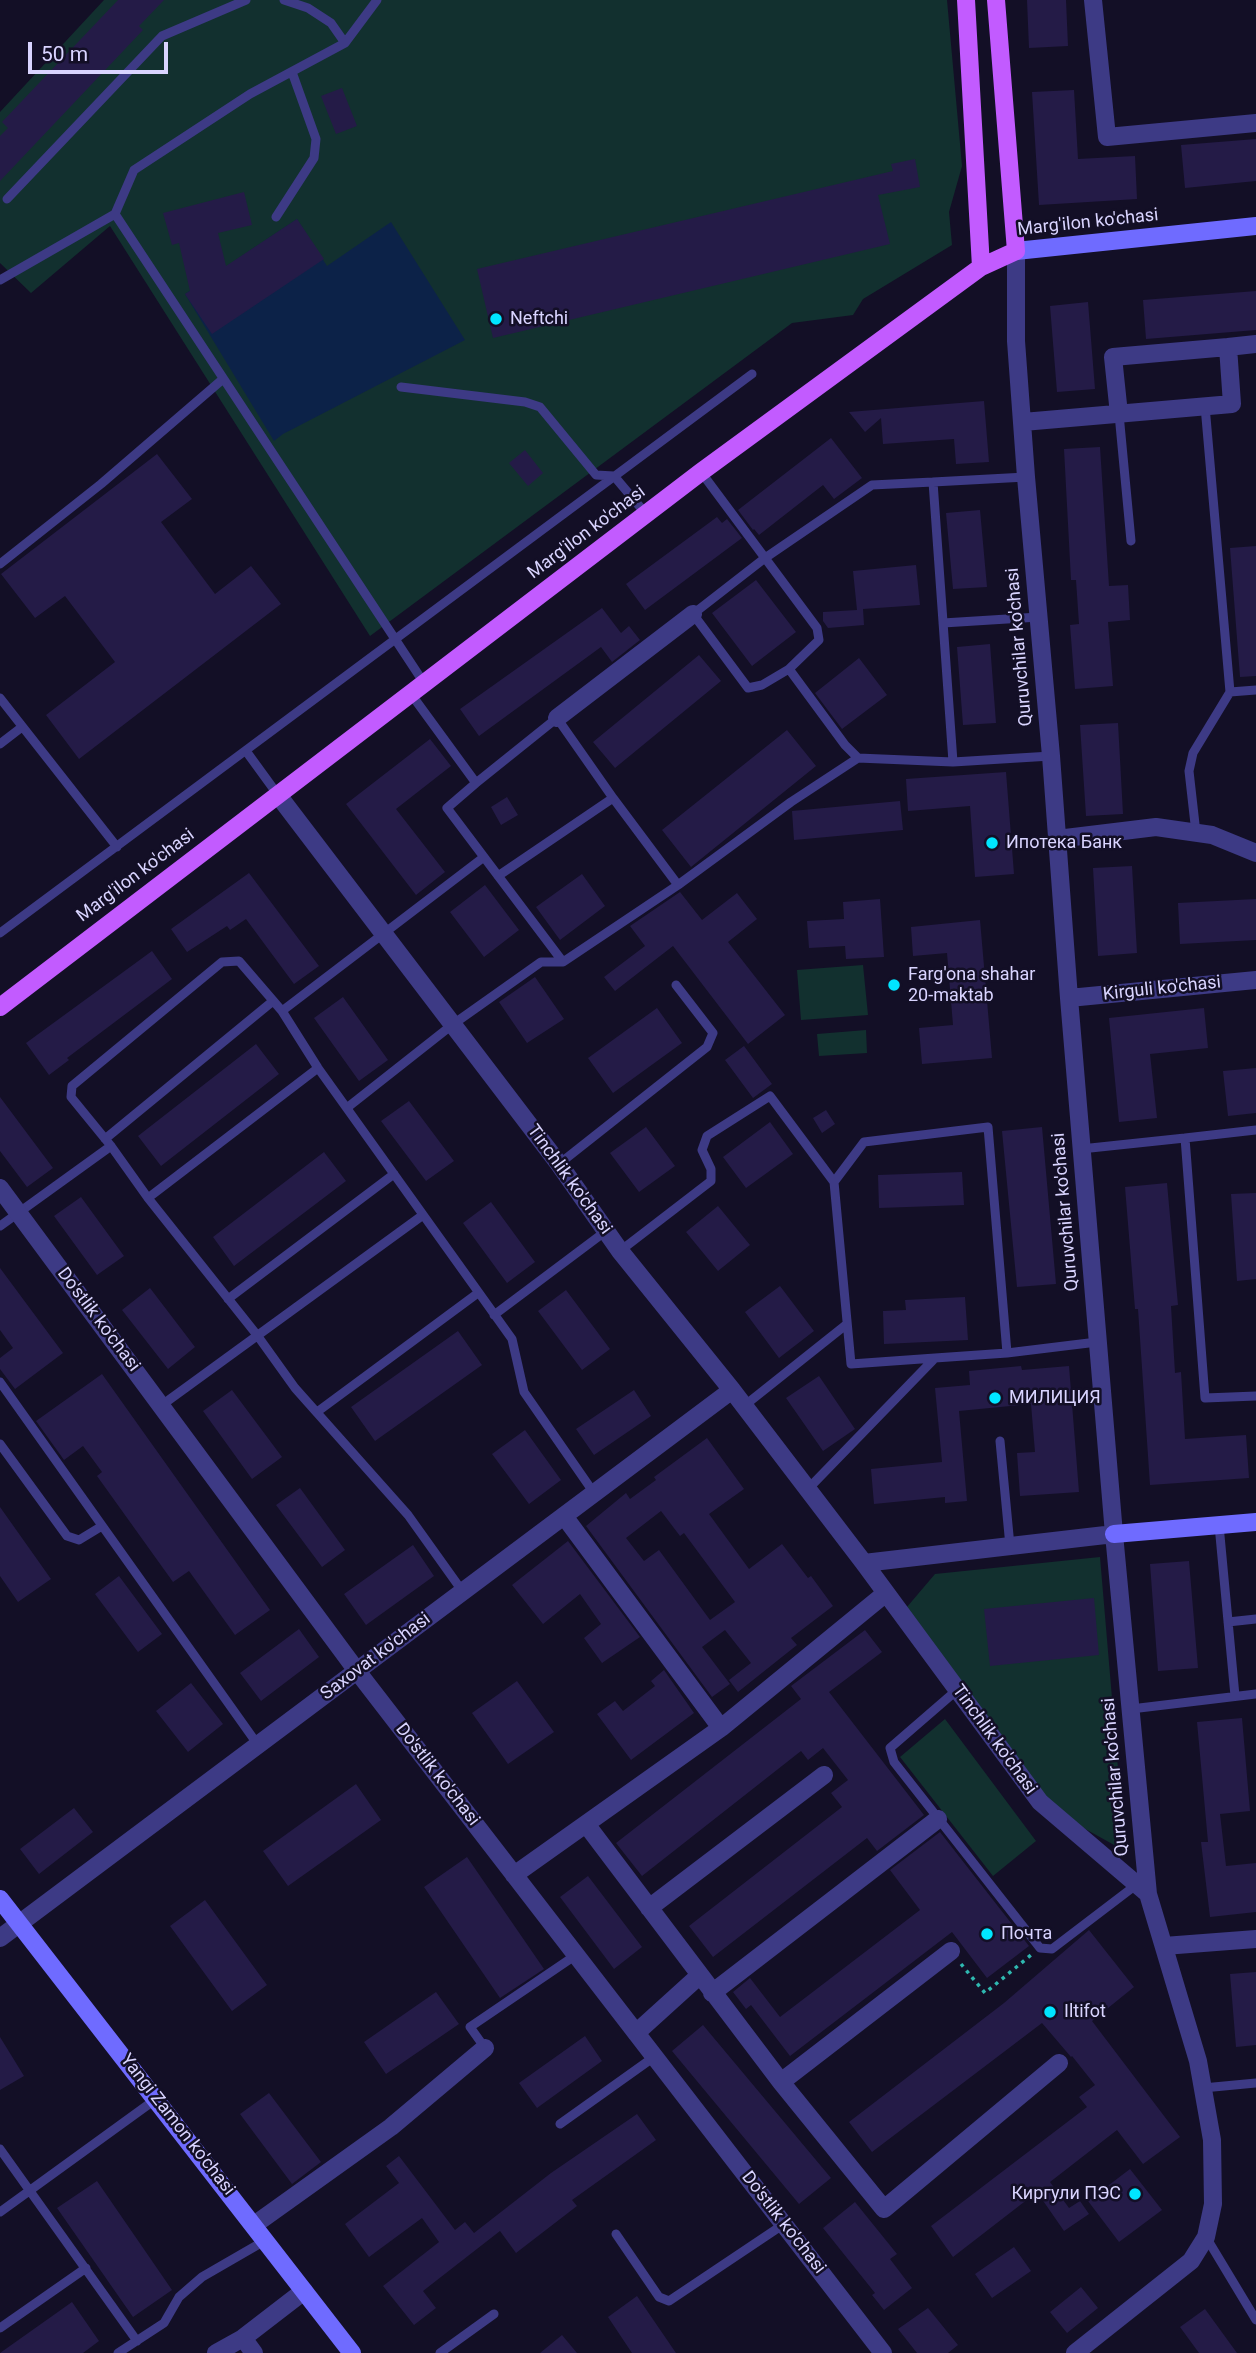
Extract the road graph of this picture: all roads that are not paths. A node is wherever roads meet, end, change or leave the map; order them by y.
1 (246, 0) edge
2 (284, 0) edge
3 (377, 0) edge
4 (966, 0) edge
5 (996, 0) edge
6 (1093, 0) edge
7 (345, 43) junction
8 (292, 72) junction
9 (1256, 123) edge
10 (7, 199) dead end
11 (115, 214) junction
12 (276, 217) dead end
13 (1256, 226) edge
14 (1016, 251) junction
15 (981, 267) junction
16 (0, 280) edge
17 (1256, 344) edge
18 (1228, 347) junction
19 (752, 374) dead end
20 (223, 379) junction
21 (401, 387) dead end
22 (1205, 406) junction
23 (1119, 414) junction
24 (1023, 422) junction
25 (701, 472) junction
26 (614, 476) junction
27 (1026, 477) junction
28 (933, 482) junction
29 (646, 514) junction
30 (1130, 541) dead end
31 (765, 558) junction
32 (0, 564) edge
33 (693, 614) junction
34 (1039, 617) junction
35 (943, 622) junction
36 (395, 640) junction
37 (789, 669) junction
38 (418, 688) junction
39 (1256, 690) edge
40 (1230, 692) junction
41 (0, 698) edge
42 (557, 718) junction
43 (22, 727) junction
44 (0, 744) edge
45 (246, 751) junction
46 (1051, 756) junction
47 (858, 758) junction
48 (953, 762) junction
49 (476, 783) junction
50 (278, 794) junction
51 (613, 798) junction
52 (1196, 833) junction
53 (1058, 839) junction
54 (117, 847) junction
55 (1256, 853) edge
56 (484, 857) junction
57 (498, 876) junction
58 (678, 885) junction
59 (0, 933) edge
60 (384, 933) junction
61 (563, 962) junction
62 (1256, 979) edge
63 (676, 985) dead end
64 (1069, 998) junction
65 (274, 1001) junction
66 (0, 1007) edge
67 (282, 1011) junction
68 (452, 1025) junction
69 (317, 1068) junction
70 (348, 1107) junction
71 (1256, 1130) edge
72 (1185, 1138) junction
73 (108, 1142) junction
74 (1082, 1149) junction
75 (559, 1164) junction
76 (394, 1174) junction
77 (834, 1182) junction
78 (0, 1188) edge
79 (148, 1198) junction
80 (18, 1212) junction
81 (423, 1215) junction
82 (0, 1226) edge
83 (606, 1231) junction
84 (620, 1251) junction
85 (478, 1293) junction
86 (228, 1298) junction
87 (494, 1315) junction
88 (847, 1324) junction
89 (257, 1335) junction
90 (1097, 1342) junction
91 (1007, 1353) junction
92 (935, 1359) junction
93 (0, 1382) edge
94 (732, 1390) junction
95 (1256, 1396) edge
96 (162, 1405) junction
97 (744, 1406) junction
98 (317, 1412) junction
99 (1000, 1441) dead end
100 (0, 1444) edge
101 (808, 1489) junction
102 (594, 1493) junction
103 (564, 1516) junction
104 (1256, 1522) edge
105 (1219, 1525) junction
106 (102, 1527) junction
107 (1114, 1534) junction
108 (1010, 1546) junction
109 (864, 1563) junction
110 (463, 1591) junction
111 (886, 1593) junction
112 (1256, 1619) edge
113 (1228, 1622) junction
114 (357, 1671) junction
115 (957, 1690) junction
116 (1256, 1694) edge
117 (1236, 1696) junction
118 (1130, 1709) junction
119 (720, 1728) junction
120 (258, 1745) junction
121 (824, 1774) dead end
122 (938, 1819) junction
123 (586, 1824) junction
124 (514, 1875) junction
125 (1142, 1889) junction
126 (0, 1899) edge
127 (649, 1908) junction
128 (19, 1924) junction
129 (0, 1938) edge
130 (1256, 1939) edge
131 (1164, 1946) junction
132 (951, 1951) road end
133 (576, 1955) junction
134 (700, 1975) junction
135 (712, 1993) junction
136 (636, 2033) junction
137 (485, 2048) joint
138 (654, 2057) junction
139 (1059, 2063) dead end
140 (780, 2081) junction
141 (1256, 2083) edge
142 (1203, 2088) junction
143 (156, 2099) junction
144 (560, 2124) dead end
145 (0, 2149) edge
146 (30, 2190) junction
147 (0, 2212) edge
148 (784, 2224) junction
149 (254, 2225) junction
150 (616, 2235) dead end
151 (1206, 2237) junction
152 (266, 2240) junction
153 (86, 2268) junction
154 (304, 2291) junction
155 (494, 2314) dead end
156 (1256, 2320) edge
157 (0, 2328) edge
158 (243, 2338) junction
159 (137, 2341) junction
160 (118, 2353) edge
161 (216, 2353) edge
162 (254, 2353) edge
163 (352, 2353) edge
164 (440, 2353) edge
165 (883, 2353) edge
166 (1075, 2353) edge

1 - 10 lane
2 - 7 lane
3 - 7 lane
4 - 15 main road
5 - 14 main road, Quruvchilar ko'chasi
6 - 9 street
7 - 8 lane
8 - 11 lane
8 - 12 lane
11 - 16 lane
11 - 20 lane
13 - 14 street, Marg'ilon ko'chasi
14 - 15 main road, Marg'ilon ko'chasi
14 - 24 street, Quruvchilar ko'chasi
15 - 25 main road, Marg'ilon ko'chasi
17 - 18 street
18 - 22 street
18 - 23 street
19 - 26 lane
20 - 32 lane
20 - 36 lane
21 - 26 lane
22 - 23 street
22 - 40 lane
23 - 24 street
23 - 30 lane
24 - 27 street, Quruvchilar ko'chasi
25 - 29 main road, Marg'ilon ko'chasi
25 - 31 lane
26 - 29 lane
26 - 36 lane
27 - 28 lane
27 - 34 street, Quruvchilar ko'chasi
28 - 31 lane
28 - 35 lane
29 - 38 main road, Marg'ilon ko'chasi
31 - 33 lane
31 - 37 lane
33 - 37 lane
33 - 42 street
34 - 35 lane
34 - 46 street, Quruvchilar ko'chasi
35 - 48 lane
36 - 38 lane
36 - 45 lane
37 - 47 lane
38 - 49 lane
38 - 50 main road, Marg'ilon ko'chasi
39 - 40 lane
40 - 52 lane
41 - 43 lane
42 - 49 lane
42 - 51 lane
43 - 44 lane
43 - 54 lane
45 - 50 lane
45 - 54 lane
46 - 48 lane
46 - 53 street, Quruvchilar ko'chasi
47 - 48 lane
47 - 58 lane
49 - 56 lane
50 - 60 street, Tinchlik ko'chasi
50 - 66 main road, Marg'ilon ko'chasi
51 - 57 lane
51 - 58 lane
52 - 53 street
52 - 55 street
53 - 64 street, Quruvchilar ko'chasi
54 - 59 lane
56 - 57 lane
56 - 60 lane
57 - 61 lane
58 - 61 lane
60 - 67 lane
60 - 68 street, Tinchlik ko'chasi
61 - 68 lane
62 - 64 street, Kirguli ko'chasi
63 - 75 lane
64 - 74 street, Quruvchilar ko'chasi
65 - 67 lane
65 - 73 lane
65 - 73 lane
67 - 69 lane
68 - 70 lane
68 - 75 street, Tinchlik ko'chasi
69 - 70 lane
69 - 79 lane
70 - 76 lane
71 - 72 lane
72 - 74 lane
72 - 95 lane
73 - 79 lane
73 - 80 lane
74 - 90 street, Quruvchilar ko'chasi
75 - 83 street, Tinchlik ko'chasi
76 - 81 lane
76 - 86 lane
77 - 84 lane
77 - 88 lane
77 - 91 lane
78 - 80 street, Do'stlik ko'chasi
79 - 86 lane
80 - 82 lane
80 - 96 street, Do'stlik ko'chasi
81 - 85 lane
81 - 89 lane
83 - 84 street, Tinchlik ko'chasi
83 - 87 lane
84 - 94 street, Tinchlik ko'chasi
85 - 87 lane
85 - 98 lane
86 - 89 lane
87 - 102 lane
88 - 92 lane
88 - 97 lane
89 - 96 lane
89 - 98 lane
90 - 91 lane
90 - 107 street, Quruvchilar ko'chasi
91 - 92 lane
92 - 101 lane
93 - 106 lane
94 - 97 street, Tinchlik ko'chasi
94 - 102 street, Saxovat ko'chasi
96 - 114 street, Do'stlik ko'chasi
97 - 101 street, Tinchlik ko'chasi
98 - 110 lane
99 - 108 lane
100 - 106 lane
101 - 109 street, Tinchlik ko'chasi
102 - 103 street, Saxovat ko'chasi
103 - 110 street, Saxovat ko'chasi
103 - 119 street
104 - 105 street
105 - 107 street
105 - 113 lane
106 - 120 lane
107 - 108 street
107 - 118 street, Quruvchilar ko'chasi
108 - 109 street
109 - 111 street, Tinchlik ko'chasi
110 - 114 street, Saxovat ko'chasi
111 - 115 street, Tinchlik ko'chasi
111 - 119 street
112 - 113 lane
113 - 117 lane
114 - 120 street, Saxovat ko'chasi
114 - 124 street, Do'stlik ko'chasi
115 - 122 lane
115 - 125 street, Tinchlik ko'chasi
116 - 117 lane
117 - 118 lane
118 - 125 street, Quruvchilar ko'chasi
119 - 123 street
120 - 128 street, Saxovat ko'chasi
121 - 127 street
122 - 125 lane
122 - 135 street
123 - 124 street
123 - 127 street
124 - 133 street, Do'stlik ko'chasi
125 - 131 street, Quruvchilar ko'chasi
126 - 128 street, Yangi Zamon ko'chasi
127 - 134 street
128 - 129 street, Saxovat ko'chasi
128 - 143 street, Yangi Zamon ko'chasi
130 - 131 street
131 - 142 street, Quruvchilar ko'chasi
132 - 140 street
133 - 136 street, Do'stlik ko'chasi
133 - 137 lane
134 - 135 street
134 - 136 street
135 - 140 street
136 - 138 street, Do'stlik ko'chasi
137 - 149 street
138 - 144 lane
138 - 148 street, Do'stlik ko'chasi
139 - 140 street
141 - 142 lane
142 - 151 street, Quruvchilar ko'chasi
143 - 146 lane
143 - 149 street, Yangi Zamon ko'chasi
145 - 146 lane
146 - 147 lane
146 - 153 lane
148 - 150 lane
148 - 165 street, Do'stlik ko'chasi
149 - 152 street, Yangi Zamon ko'chasi
151 - 156 lane
151 - 166 street, Quruvchilar ko'chasi
152 - 154 street, Yangi Zamon ko'chasi
152 - 159 lane
153 - 157 lane
153 - 159 lane
154 - 158 street
154 - 163 street, Yangi Zamon ko'chasi
155 - 164 lane
158 - 161 street
158 - 162 street
159 - 160 lane

